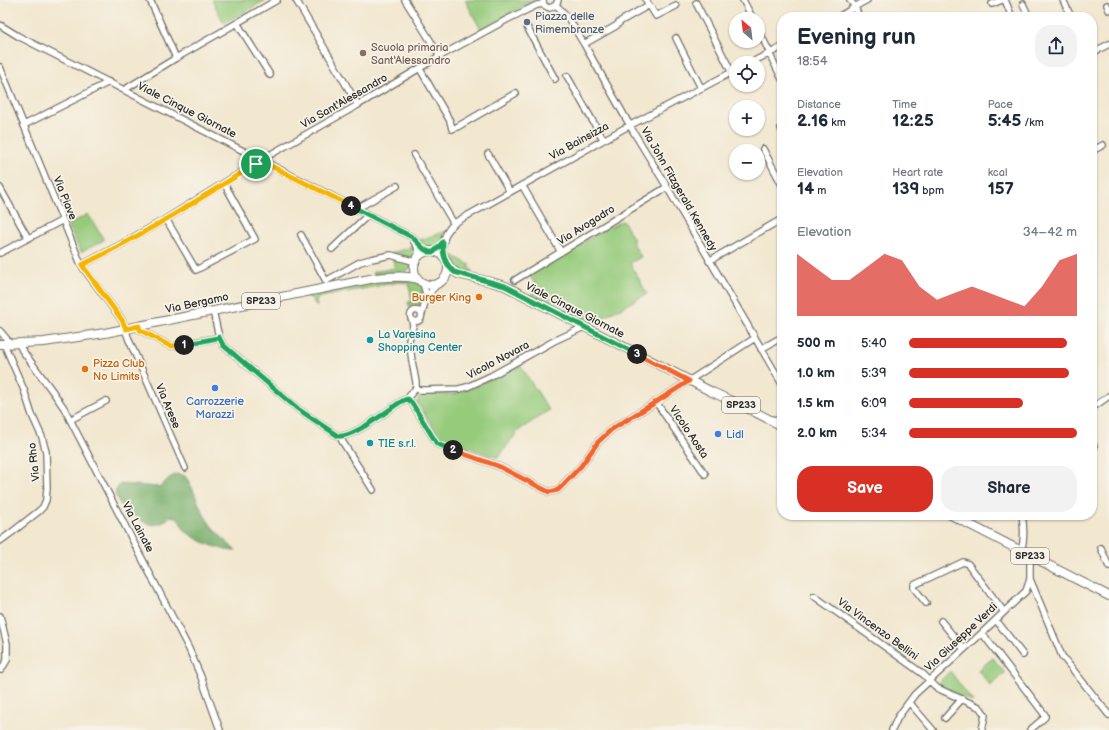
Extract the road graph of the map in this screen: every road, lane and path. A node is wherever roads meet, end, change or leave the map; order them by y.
1 (150, 0) edge
2 (276, 0) edge
3 (296, 0) edge
4 (405, 0) edge
5 (743, 0) edge
6 (850, 0) edge
7 (867, 0) edge
8 (1002, 0) edge
9 (1006, 0) edge
10 (1063, 0) edge
11 (543, 2) edge
12 (557, 3) edge
13 (648, 3) edge
14 (696, 3) dead end
15 (992, 4) dead end
16 (1023, 4) dead end
17 (676, 6) dead end
18 (855, 7) junction
19 (749, 12) edge
20 (846, 12) edge
21 (857, 12) edge
22 (1010, 12) edge
23 (1027, 12) edge
24 (1069, 12) edge
25 (237, 23) junction
26 (0, 25) edge
27 (527, 27) dead end
28 (676, 38) dead end
29 (765, 43) edge
30 (584, 44) junction
31 (1109, 44) edge
32 (777, 50) edge
33 (1097, 50) edge
34 (770, 53) junction
35 (440, 56) junction
36 (764, 56) edge
37 (176, 58) junction
38 (729, 62) edge
39 (0, 67) edge
40 (777, 68) edge
41 (420, 69) junction
42 (729, 74) edge
43 (270, 75) dead end
44 (567, 76) dead end
45 (555, 79) dead end
46 (109, 82) junction
47 (701, 88) junction
48 (124, 90) junction
49 (516, 93) dead end
50 (358, 105) junction
51 (24, 125) junction
52 (630, 125) junction
53 (603, 139) junction
54 (1103, 145) dead end
55 (1097, 149) edge
56 (765, 153) edge
57 (488, 154) dead end
58 (414, 155) dead end
59 (261, 161) junction
60 (777, 176) edge
61 (224, 183) junction
62 (522, 185) junction
63 (397, 186) dead end
64 (667, 187) junction
65 (0, 188) edge
66 (510, 192) junction
67 (356, 209) junction
68 (368, 215) junction
69 (166, 219) junction
70 (63, 220) junction
71 (777, 222) edge
72 (454, 224) junction
73 (301, 235) dead end
74 (407, 235) junction
75 (28, 238) junction
76 (443, 242) junction
77 (332, 249) dead end
78 (432, 252) junction
79 (561, 252) junction
80 (0, 253) edge
81 (445, 260) junction
82 (416, 261) junction
83 (709, 261) junction
84 (82, 265) junction
85 (398, 276) junction
86 (420, 281) junction
87 (441, 281) junction
88 (491, 282) junction
89 (508, 288) junction
90 (427, 298) junction
91 (424, 305) junction
92 (213, 311) junction
93 (415, 311) junction
94 (421, 317) junction
95 (412, 320) junction
96 (139, 326) junction
97 (584, 327) junction
98 (126, 329) junction
99 (412, 330) junction
100 (0, 331) edge
101 (219, 337) junction
102 (755, 338) junction
103 (777, 340) edge
104 (9, 344) edge
105 (761, 349) junction
106 (777, 376) edge
107 (689, 381) junction
108 (416, 388) junction
109 (712, 392) junction
110 (1109, 396) edge
111 (408, 399) junction
112 (106, 401) dead end
113 (656, 402) junction
114 (1097, 404) edge
115 (777, 419) edge
116 (70, 420) junction
117 (770, 420) junction
118 (777, 425) edge
119 (777, 427) edge
120 (341, 437) junction
121 (185, 468) dead end
122 (705, 474) dead end
123 (373, 490) dead end
124 (961, 520) edge
125 (1022, 520) edge
126 (0, 541) edge
127 (1101, 548) dead end
128 (1021, 551) junction
129 (1030, 556) junction
130 (1109, 567) edge
131 (1030, 579) junction
132 (1108, 593) edge
133 (814, 596) dead end
134 (926, 603) dead end
135 (1004, 612) junction
136 (0, 616) edge
137 (996, 620) junction
138 (941, 621) dead end
139 (982, 633) junction
140 (964, 649) junction
141 (1023, 655) dead end
142 (1, 670) edge
143 (929, 681) junction
144 (962, 699) junction
145 (909, 702) junction
146 (1109, 715) edge
147 (945, 718) dead end
148 (220, 730) edge
149 (892, 730) edge
150 (933, 730) edge
151 (982, 730) edge
152 (1030, 730) edge

1 - 37 street
2 - 25 street
3 - 50 street
4 - 35 street
5 - 19 street
6 - 18 street
7 - 18 street
8 - 15 street
9 - 22 street
10 - 24 street
11 - 12 street
11 - 35 street, Via Sant'Alessandro
12 - 30 street, Via John Fitzgerald Kennedy
13 - 17 street
13 - 30 street
14 - 38 street
16 - 23 street
18 - 20 street
18 - 21 street
25 - 37 street
25 - 43 street
26 - 46 street, Viale Cinque Giornate
27 - 45 street
28 - 47 street
29 - 34 street
30 - 52 street, Via John Fitzgerald Kennedy
31 - 33 street
32 - 34 street
34 - 36 street
34 - 40 street
35 - 41 street, Via Sant'Alessandro
37 - 48 street
39 - 51 street, Via Piave
41 - 49 street
41 - 50 street, Via Sant'Alessandro
42 - 47 street, Via Bainsizza
44 - 53 street
46 - 48 street, Viale Cinque Giornate
46 - 51 street
47 - 52 street, Via Bainsizza
48 - 59 street, Viale Cinque Giornate
50 - 59 street, Via Sant'Alessandro
51 - 70 street, Via Piave
52 - 53 street, Via Bainsizza
52 - 64 street, Via John Fitzgerald Kennedy
53 - 62 street, Via Bainsizza
54 - 55 street
56 - 60 street
57 - 66 street
58 - 72 street
59 - 61 street, Via Sant'Alessandro
59 - 67 street, Viale Cinque Giornate
61 - 69 street, Via Sant'Alessandro
61 - 69 street
62 - 66 street, Via Bainsizza
62 - 79 street
63 - 67 street
64 - 79 street, Via Avogadro
64 - 83 street, Via John Fitzgerald Kennedy
65 - 75 street
66 - 72 street, Via Bainsizza
67 - 68 street, Viale Cinque Giornate
68 - 74 street, Viale Cinque Giornate
68 - 77 street
69 - 84 street, Via Sant'Alessandro
70 - 75 street
70 - 84 street, Via Piave
71 - 83 street
72 - 76 street, Via Bainsizza
73 - 82 street
74 - 78 street, Viale Cinque Giornate
74 - 82 street, Viale Cinque Giornate
75 - 80 street
76 - 78 street, Via Bainsizza
76 - 81 street
78 - 81 main road, SP233
78 - 82 main road, SP233
79 - 89 street, Via Avogadro
81 - 87 main road
81 - 88 main road, Viale Cinque Giornate / SP233
82 - 85 main road, Via Bergamo / SP233
82 - 86 main road
83 - 102 street, Via John Fitzgerald Kennedy
84 - 98 street, Via Piave
85 - 86 main road, Via Bergamo / SP233
85 - 92 main road, Via Bergamo / SP233
86 - 87 main road, SP233
86 - 90 street
87 - 88 main road, Viale Cinque Giornate / SP233
87 - 90 street
88 - 89 main road, Viale Cinque Giornate / SP233
89 - 97 main road, Viale Cinque Giornate / SP233
90 - 91 street
91 - 93 street
91 - 94 street
92 - 96 main road, Via Bergamo / SP233
92 - 101 street
93 - 94 street
93 - 95 street
94 - 95 street
94 - 99 street
95 - 99 street
96 - 98 main road, Via Bergamo / SP233
96 - 101 street
97 - 107 main road, Viale Cinque Giornate / SP233
97 - 108 street, Vicolo Novara
98 - 104 main road, Via Bergamo / SP233
98 - 121 street, Via Arese
99 - 108 street
100 - 104 street
101 - 120 street
102 - 105 street, Via John Fitzgerald Kennedy
102 - 107 street
103 - 105 street
104 - 116 street, Via Lainate
104 - 126 street, Via Rho
105 - 106 street, Via John Fitzgerald Kennedy
107 - 109 main road, Viale Cinque Giornate / SP233
107 - 113 street
108 - 111 street
109 - 117 main road, Viale Cinque Giornate / SP233
109 - 119 main road, Viale Cinque Giornate / SP233
110 - 114 street
111 - 113 street
111 - 120 street
112 - 116 street
113 - 122 street, Vicolo Aosta
115 - 117 street
116 - 148 street, Via Lainate
117 - 118 main road, Viale Cinque Giornate / SP233
120 - 123 street
124 - 128 main road, SP233
125 - 128 street
127 - 130 street
128 - 129 main road, SP233
129 - 131 street, Via Giuseppe Verdi
129 - 132 main road, SP233
131 - 135 street, Via Giuseppe Verdi
131 - 146 street
133 - 143 street, Via Vincenzo Bellini
134 - 135 street
135 - 137 street, Via Giuseppe Verdi
136 - 142 street
137 - 139 street, Via Giuseppe Verdi
137 - 141 street
138 - 140 street
139 - 140 street, Via Giuseppe Verdi
139 - 152 street
140 - 143 street, Via Giuseppe Verdi
143 - 144 street, Via Vincenzo Bellini
143 - 145 street, Via Giuseppe Verdi
144 - 147 street
144 - 151 street, Via Vincenzo Bellini
145 - 149 street, Via Giuseppe Verdi
145 - 150 street

